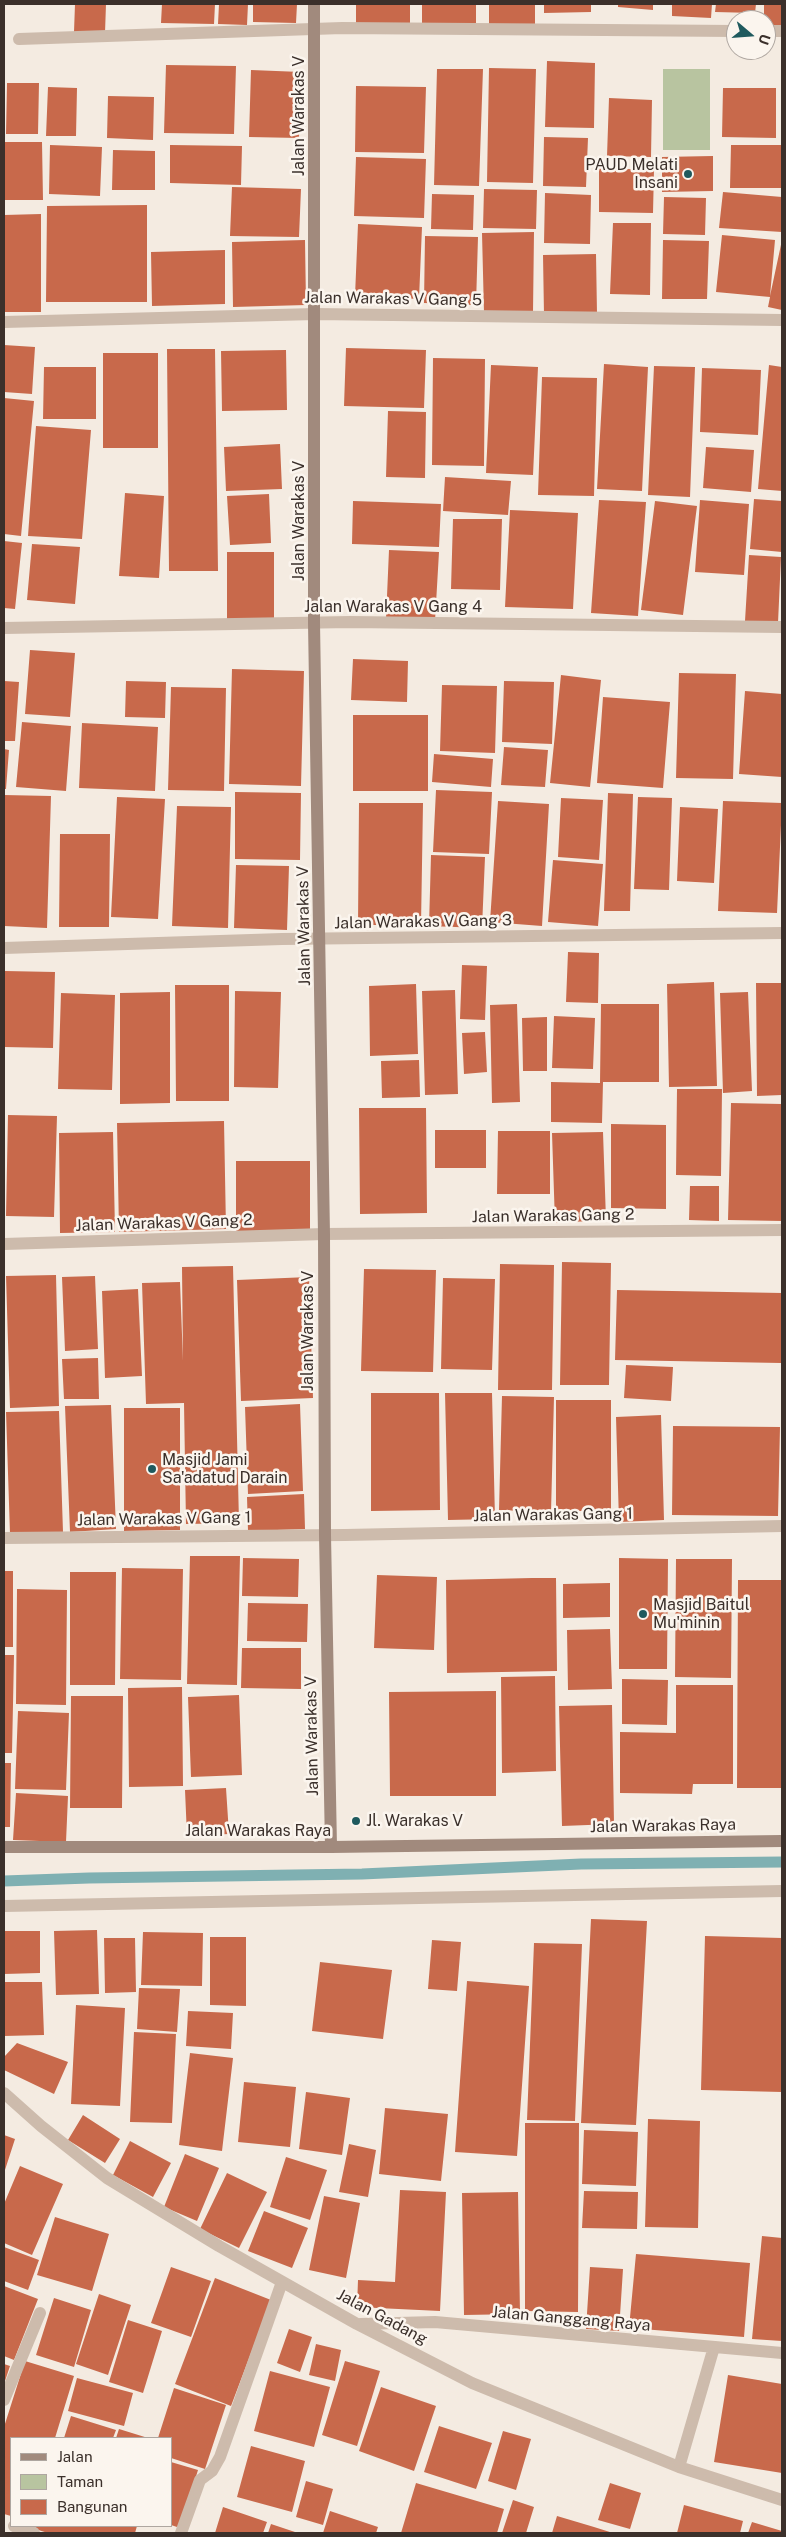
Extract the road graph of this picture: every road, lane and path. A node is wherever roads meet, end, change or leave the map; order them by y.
1 (314, 4) edge
2 (315, 29) junction
3 (726, 31) edge
4 (19, 38) dead end
5 (316, 314) junction
6 (782, 320) edge
7 (4, 322) edge
8 (314, 623) junction
9 (782, 627) edge
10 (4, 628) edge
11 (782, 933) edge
12 (320, 940) junction
13 (4, 948) edge
14 (782, 1230) edge
15 (324, 1234) junction
16 (4, 1244) edge
17 (782, 1526) edge
18 (325, 1535) junction
19 (4, 1538) edge
20 (782, 1841) edge
21 (4, 1847) edge
22 (331, 1847) junction
23 (782, 1891) edge
24 (4, 1906) edge
25 (4, 2093) edge
26 (282, 2282) junction
27 (40, 2313) dead end
28 (358, 2324) junction
29 (714, 2347) junction
30 (782, 2353) edge
31 (4, 2400) edge
32 (679, 2467) junction
33 (782, 2500) edge
34 (18, 2527) edge
35 (34, 2533) edge
36 (181, 2533) edge

1 - 2 street, Jalan Warakas V
2 - 3 street
2 - 4 street
2 - 5 street, Jalan Warakas V
5 - 6 street, Jalan Warakas V Gang 5
5 - 7 street, Jalan Warakas V Gang 5
5 - 8 street, Jalan Warakas V
8 - 9 street, Jalan Warakas V Gang 4
8 - 10 street, Jalan Warakas V Gang 4
8 - 12 street, Jalan Warakas V
11 - 12 street, Jalan Warakas V Gang 3
12 - 13 street, Jalan Warakas V Gang 3
12 - 15 street, Jalan Warakas V
14 - 15 street, Jalan Warakas Gang 2
15 - 16 street, Jalan Warakas V Gang 2
15 - 18 street, Jalan Warakas V
17 - 18 street, Jalan Warakas Gang 1
18 - 19 street, Jalan Warakas V Gang 1
18 - 22 street, Jalan Warakas V
20 - 22 street, Jalan Warakas Raya
21 - 22 street, Jalan Warakas Raya
23 - 24 street
25 - 26 street, Jalan Gadang
26 - 28 street, Jalan Gadang
26 - 36 street
27 - 31 street
28 - 29 street, Jalan Ganggang Raya
28 - 32 street, Jalan Gadang
29 - 30 street, Jalan Ganggang Raya
29 - 32 street
32 - 33 street, Jalan Gadang
34 - 35 street

